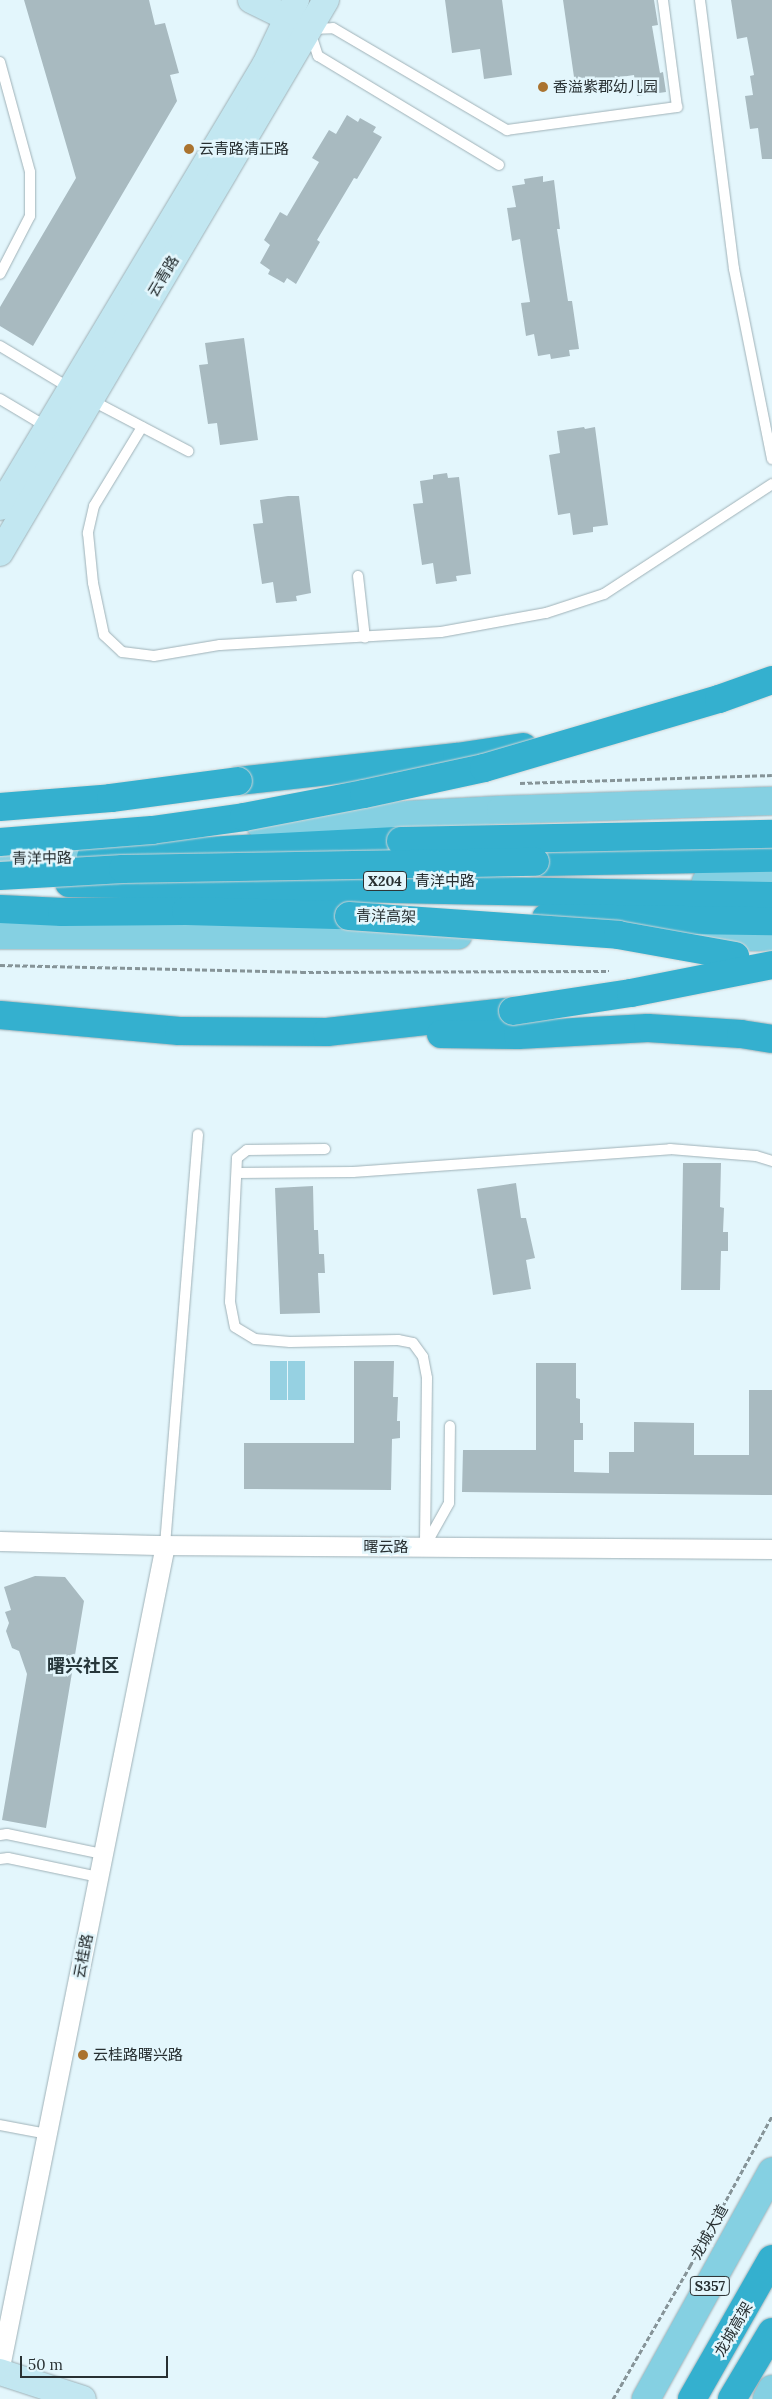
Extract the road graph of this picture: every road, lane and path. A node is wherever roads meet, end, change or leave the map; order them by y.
1 (251, 0) edge
2 (326, 0) edge
3 (663, 0) edge
4 (700, 0) edge
5 (292, 12) edge
6 (0, 62) edge
7 (499, 166) dead end
8 (0, 274) edge
9 (0, 346) edge
10 (80, 394) junction
11 (0, 399) edge
12 (48, 427) junction
13 (142, 427) junction
14 (188, 451) dead end
15 (772, 459) edge
16 (772, 484) edge
17 (0, 507) edge
18 (0, 553) edge
19 (358, 576) dead end
20 (365, 638) junction
21 (772, 680) edge
22 (594, 737) junction
23 (772, 801) edge
24 (0, 807) edge
25 (529, 809) junction
26 (116, 827) junction
27 (0, 829) edge
28 (772, 834) edge
29 (0, 842) edge
30 (772, 845) edge
31 (0, 854) edge
32 (91, 857) junction
33 (772, 858) edge
34 (0, 859) edge
35 (0, 876) edge
36 (0, 882) edge
37 (772, 882) edge
38 (772, 896) edge
39 (0, 909) edge
40 (349, 916) junction
41 (770, 933) edge
42 (0, 936) edge
43 (0, 965) edge
44 (772, 965) edge
45 (619, 971) dead end
46 (4, 1016) edge
47 (327, 1032) junction
48 (772, 1039) edge
49 (198, 1134) dead end
50 (325, 1149) dead end
51 (772, 1161) edge
52 (237, 1173) junction
53 (450, 1426) dead end
54 (0, 1541) edge
55 (165, 1545) junction
56 (425, 1547) junction
57 (772, 1549) edge
58 (0, 1835) edge
59 (103, 1854) junction
60 (0, 1859) edge
61 (98, 1877) junction
62 (772, 2116) edge
63 (0, 2125) edge
64 (47, 2134) junction
65 (772, 2172) edge
66 (772, 2259) edge
67 (772, 2332) edge
68 (0, 2367) edge
69 (0, 2372) edge
70 (772, 2389) edge
71 (0, 2392) edge
72 (28, 2399) edge
73 (83, 2399) edge
74 (613, 2399) edge
75 (646, 2399) edge
76 (692, 2399) edge
77 (732, 2399) edge
78 (766, 2399) edge

1 - 5 street
2 - 5 street, 云青路
3 - 5 lane
4 - 15 lane
5 - 7 lane
5 - 10 street, 云青路
6 - 8 lane
9 - 10 lane
10 - 12 street, 云青路
10 - 13 lane
10 - 18 street, 云青路
11 - 12 lane
12 - 17 street, 云青路
13 - 14 lane
13 - 20 lane
16 - 20 lane
19 - 20 lane
21 - 22 highway, bridge
22 - 24 highway, bridge
22 - 29 highway, bridge
23 - 25 main road
25 - 26 main road
25 - 30 main road
26 - 27 main road
26 - 31 main road
28 - 32 highway, bridge
32 - 34 main road, 青洋中路 / X204
32 - 37 main road, 青洋中路 / X204
33 - 35 highway, bridge
36 - 38 highway, 青洋高架
39 - 40 highway, 青洋高架
40 - 41 highway, 青洋高架, bridge
40 - 44 highway, bridge
41 - 42 main road
43 - 45 path
44 - 47 highway, bridge
46 - 47 highway
47 - 48 highway
49 - 55 lane
50 - 52 lane
51 - 52 lane
52 - 56 lane
53 - 56 lane
54 - 55 street, 曙云路
55 - 56 street, 曙云路
55 - 59 street, 云桂路
56 - 57 street, 曙云路
58 - 59 lane
59 - 61 street, 云桂路
60 - 61 lane
61 - 64 street, 云桂路
62 - 74 path, 龙城大道
63 - 64 lane
64 - 68 street, 云桂路
65 - 75 main road, 龙城大道 / S357
66 - 76 highway, 龙城高架
67 - 77 highway
69 - 73 street
70 - 78 main road
71 - 72 street

